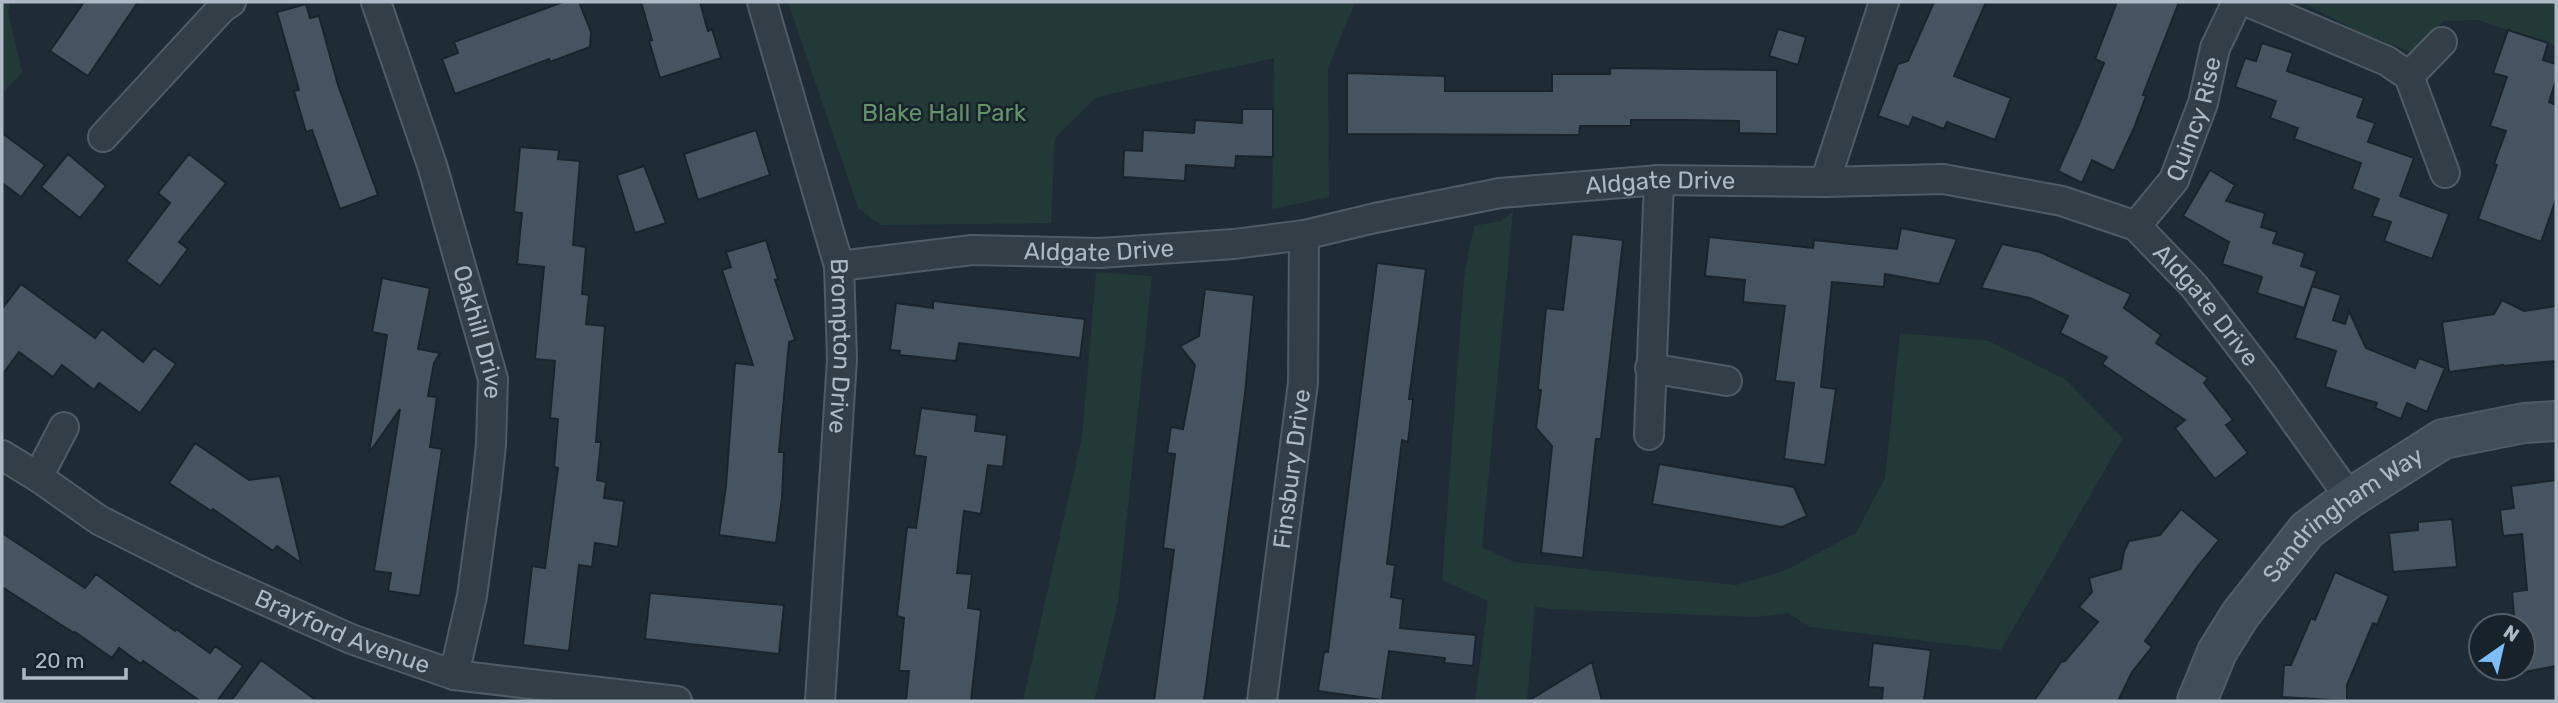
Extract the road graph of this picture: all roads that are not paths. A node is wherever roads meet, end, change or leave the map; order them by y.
1 (231, 2) edge
2 (376, 2) edge
3 (762, 2) edge
4 (1884, 2) edge
5 (2237, 2) edge
6 (2248, 2) edge
7 (2442, 42) dead end
8 (2409, 76) junction
9 (103, 137) dead end
10 (2445, 173) dead end
11 (1660, 180) junction
12 (1825, 182) junction
13 (2136, 226) junction
14 (1304, 236) junction
15 (839, 266) junction
16 (1650, 368) junction
17 (1727, 381) dead end
18 (2556, 421) edge
19 (64, 427) dead end
20 (1649, 435) dead end
21 (2, 455) edge
22 (38, 477) junction
23 (2350, 498) junction
24 (454, 675) junction
25 (677, 701) edge
26 (820, 701) edge
27 (1262, 701) edge
28 (2197, 701) edge

1 - 9 street
2 - 24 street, Oakhill Drive
3 - 15 street, Brompton Drive
4 - 12 street
5 - 13 street, Quincy Rise
6 - 8 street
7 - 8 street
8 - 10 street
11 - 12 street, Aldgate Drive
11 - 14 street, Aldgate Drive
11 - 16 street
12 - 13 street, Aldgate Drive
13 - 23 street, Aldgate Drive
14 - 15 street, Aldgate Drive
14 - 27 street, Finsbury Drive
15 - 26 street, Brompton Drive
16 - 17 street
16 - 20 street
18 - 23 street, Sandringham Way
19 - 22 street
21 - 22 street, Brayford Avenue
22 - 24 street, Brayford Avenue
23 - 28 street, Sandringham Way
24 - 25 street, Brayford Avenue

